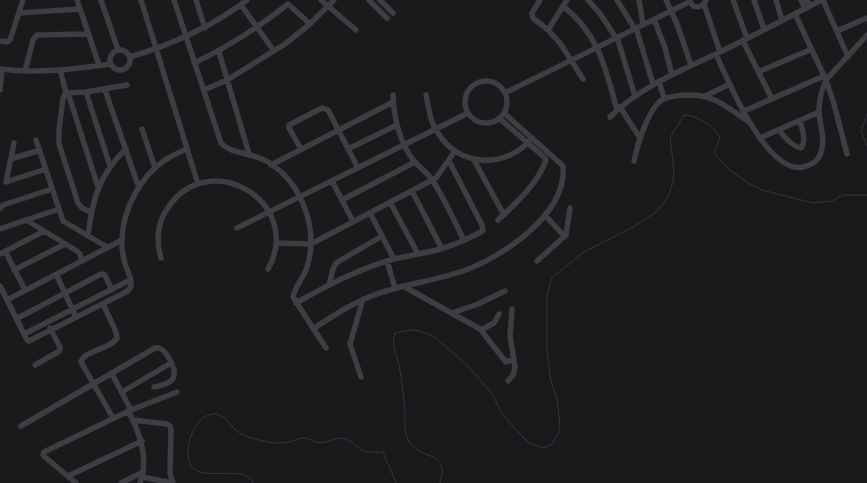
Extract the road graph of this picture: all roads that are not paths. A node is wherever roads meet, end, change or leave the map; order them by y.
1 (23, 0) edge
2 (77, 0) edge
3 (100, 0) edge
4 (141, 0) edge
5 (174, 0) edge
6 (196, 0) edge
7 (247, 0) edge
8 (322, 0) edge
9 (334, 0) edge
10 (369, 0) edge
11 (380, 0) edge
12 (540, 0) edge
13 (567, 0) edge
14 (588, 0) edge
15 (617, 0) edge
16 (639, 0) edge
17 (666, 0) edge
18 (733, 0) edge
19 (754, 0) edge
20 (776, 0) edge
21 (801, 0) edge
22 (807, 0) edge
23 (822, 0) edge
24 (689, 1) edge
25 (290, 2) edge
26 (705, 2) edge
27 (241, 5) junction
28 (328, 6) junction
29 (563, 6) junction
30 (807, 8) junction
31 (80, 10) junction
32 (671, 11) junction
33 (19, 13) junction
34 (393, 13) dead end
35 (795, 14) junction
36 (387, 18) dead end
37 (654, 19) junction
38 (864, 19) edge
39 (782, 20) junction
40 (310, 24) junction
41 (643, 24) junction
42 (867, 25) edge
43 (257, 27) junction
44 (205, 28) junction
45 (635, 28) junction
46 (764, 29) junction
47 (356, 30) dead end
48 (548, 30) junction
49 (837, 31) junction
50 (88, 34) junction
51 (867, 35) edge
52 (186, 37) junction
53 (617, 38) junction
54 (745, 39) junction
55 (0, 41) edge
56 (598, 47) junction
57 (156, 49) junction
58 (812, 49) junction
59 (118, 50) junction
60 (274, 51) junction
61 (219, 52) junction
62 (718, 53) junction
63 (130, 57) junction
64 (848, 57) junction
65 (572, 60) junction
66 (194, 63) junction
67 (111, 64) junction
68 (691, 65) junction
69 (99, 66) junction
70 (1, 70) edge
71 (60, 70) junction
72 (25, 71) junction
73 (758, 72) junction
74 (672, 75) junction
75 (825, 78) junction
76 (583, 79) dead end
77 (228, 80) junction
78 (659, 81) junction
79 (653, 84) junction
80 (730, 84) junction
81 (127, 86) dead end
82 (0, 90) edge
83 (105, 90) junction
84 (204, 90) junction
85 (86, 92) junction
86 (67, 93) junction
87 (505, 93) junction
88 (393, 95) dead end
89 (426, 95) dead end
90 (634, 96) junction
91 (705, 96) junction
92 (664, 98) junction
93 (772, 99) junction
94 (393, 102) junction
95 (618, 108) junction
96 (744, 111) junction
97 (504, 112) junction
98 (820, 112) junction
99 (468, 113) junction
100 (610, 116) dead end
101 (499, 118) junction
102 (800, 121) junction
103 (750, 123) junction
104 (397, 125) junction
105 (142, 129) dead end
106 (338, 129) junction
107 (435, 129) junction
108 (779, 130) junction
109 (532, 138) junction
110 (640, 138) junction
111 (760, 138) junction
112 (36, 140) dead end
113 (14, 143) dead end
114 (528, 143) junction
115 (404, 145) junction
116 (187, 149) junction
117 (300, 149) junction
118 (348, 149) junction
119 (40, 150) junction
120 (126, 150) junction
121 (455, 151) junction
122 (249, 154) junction
123 (847, 154) dead end
124 (10, 159) junction
125 (474, 160) junction
126 (449, 161) junction
127 (634, 161) dead end
128 (415, 162) junction
129 (272, 164) junction
130 (110, 166) junction
131 (155, 168) junction
132 (358, 168) junction
133 (46, 169) junction
134 (433, 180) junction
135 (332, 181) junction
136 (198, 184) junction
137 (98, 187) junction
138 (139, 188) junction
139 (52, 189) junction
140 (412, 191) junction
141 (300, 197) junction
142 (342, 200) junction
143 (390, 202) junction
144 (0, 208) edge
145 (570, 208) dead end
146 (59, 209) junction
147 (91, 212) junction
148 (269, 212) junction
149 (370, 213) junction
150 (504, 215) junction
151 (545, 216) junction
152 (26, 220) junction
153 (498, 220) dead end
154 (353, 221) junction
155 (237, 228) dead end
156 (0, 229) edge
157 (44, 231) junction
158 (88, 236) junction
159 (382, 236) junction
160 (564, 236) junction
161 (122, 240) junction
162 (464, 240) junction
163 (276, 243) junction
164 (66, 244) junction
165 (311, 244) junction
166 (107, 248) junction
167 (442, 249) junction
168 (2, 253) edge
169 (418, 254) junction
170 (161, 258) dead end
171 (394, 259) junction
172 (82, 261) junction
173 (387, 261) junction
174 (537, 261) dead end
175 (268, 269) dead end
176 (14, 270) junction
177 (56, 274) junction
178 (130, 280) junction
179 (329, 285) junction
180 (0, 286) edge
181 (403, 286) junction
182 (395, 288) junction
183 (25, 290) junction
184 (109, 291) junction
185 (505, 291) dead end
186 (65, 293) junction
187 (363, 299) junction
188 (7, 300) junction
189 (110, 300) junction
190 (296, 303) junction
191 (103, 304) junction
192 (512, 309) dead end
193 (73, 310) junction
194 (452, 313) junction
195 (499, 314) dead end
196 (76, 317) junction
197 (16, 319) junction
198 (47, 323) junction
199 (313, 328) junction
200 (51, 330) junction
201 (481, 330) junction
202 (24, 334) junction
203 (326, 348) dead end
204 (514, 359) junction
205 (171, 363) junction
206 (35, 364) dead end
207 (112, 374) junction
208 (361, 377) dead end
209 (508, 380) dead end
210 (93, 384) junction
211 (154, 388) dead end
212 (122, 392) junction
213 (177, 392) dead end
214 (129, 410) junction
215 (113, 418) junction
216 (133, 420) junction
217 (22, 426) dead end
218 (142, 441) junction
219 (68, 476) junction
220 (141, 478) edge
221 (76, 483) edge
222 (121, 483) edge
223 (173, 483) edge

1 - 33 street
2 - 31 street
3 - 59 street
4 - 57 street
5 - 52 street
6 - 44 street
7 - 27 street
8 - 28 street
9 - 28 street
10 - 36 street
11 - 34 street
12 - 48 street
13 - 29 street
14 - 53 street
15 - 45 street
16 - 41 street
17 - 32 street
18 - 54 street
19 - 46 street
20 - 39 street
21 - 30 street
22 - 30 street
23 - 30 street
23 - 49 street
24 - 26 street
24 - 32 street
25 - 40 street
25 - 43 street
26 - 62 street
27 - 43 street
27 - 44 street
28 - 40 street
28 - 47 street
29 - 48 street
29 - 56 street
30 - 35 street
31 - 33 street
31 - 50 street
32 - 37 street
32 - 68 street
33 - 55 street
35 - 39 street
35 - 58 street
37 - 41 street
37 - 74 street
38 - 42 street
38 - 49 street
39 - 46 street
40 - 60 street
41 - 45 street
43 - 60 street
43 - 61 street
44 - 52 street
45 - 53 street
45 - 79 street
46 - 54 street
48 - 65 street
49 - 64 street
50 - 69 street
50 - 72 street
51 - 64 street
52 - 57 street
52 - 66 street
53 - 56 street
53 - 90 street
54 - 62 street
54 - 73 street
56 - 65 street
56 - 95 street
57 - 63 street
57 - 116 street
58 - 73 street
58 - 75 street
59 - 63 street
59 - 67 street
60 - 77 street
61 - 66 street
61 - 77 street
62 - 68 street
62 - 80 street
63 - 67 street
64 - 75 street
65 - 76 street
65 - 87 street
66 - 84 street
67 - 69 street
68 - 74 street
69 - 71 street
70 - 72 street
70 - 82 street
71 - 72 street
71 - 86 street
73 - 93 street
74 - 78 street
75 - 93 street
75 - 98 street
75 - 123 street
77 - 84 street
77 - 122 street
78 - 79 street
78 - 92 street
79 - 90 street
80 - 91 street
80 - 96 street
81 - 83 street
83 - 85 street
83 - 120 street
84 - 122 street
85 - 86 street
85 - 130 street
86 - 137 street
86 - 147 street
87 - 97 street
87 - 99 street
88 - 94 street
89 - 107 street
90 - 95 street
91 - 92 street
91 - 103 street
92 - 110 street
93 - 96 street
94 - 104 street
94 - 106 street
95 - 100 street
95 - 110 street
96 - 103 street
97 - 101 street
97 - 109 street
98 - 102 street
98 - 111 street
99 - 101 street
99 - 107 street
101 - 114 street
102 - 108 street
102 - 108 street
103 - 111 street
104 - 115 street
104 - 118 street
105 - 131 street
106 - 117 street
106 - 117 street
106 - 118 street
107 - 115 street
107 - 121 street
108 - 111 street
109 - 114 street
109 - 151 street
110 - 127 street
112 - 119 street
113 - 124 street
114 - 125 street
114 - 150 street
115 - 128 street
115 - 132 street
116 - 131 street
116 - 136 street
117 - 129 street
118 - 132 street
119 - 124 street
119 - 133 street
120 - 130 street
120 - 138 street
121 - 125 street
121 - 126 street
122 - 129 street
124 - 133 street
125 - 150 street
126 - 134 street
126 - 162 street
128 - 134 street
128 - 142 street
129 - 141 street
130 - 137 street
131 - 138 street
132 - 135 street
133 - 139 street
134 - 140 street
134 - 162 street
135 - 141 street
135 - 142 street
136 - 148 street
136 - 170 street
137 - 147 street
138 - 161 street
139 - 144 street
139 - 146 street
140 - 143 street
140 - 167 street
141 - 148 street
141 - 165 street
142 - 154 street
143 - 149 street
143 - 169 street
145 - 160 street
146 - 152 street
146 - 158 street
147 - 158 street
148 - 155 street
148 - 163 street
149 - 154 street
149 - 159 street
150 - 153 street
151 - 160 street
151 - 181 street
152 - 156 street
152 - 157 street
154 - 165 street
157 - 164 street
157 - 168 street
158 - 166 street
159 - 171 street
159 - 179 street
160 - 174 street
161 - 166 street
161 - 178 street
162 - 167 street
163 - 165 street
163 - 175 street
164 - 172 street
164 - 176 street
165 - 190 street
166 - 172 street
167 - 169 street
168 - 176 street
169 - 171 street
171 - 173 street
172 - 177 street
173 - 179 street
173 - 182 street
176 - 183 street
177 - 183 street
177 - 186 street
178 - 184 street
178 - 189 street
179 - 190 street
180 - 188 street
181 - 182 street
181 - 194 street
182 - 187 street
183 - 188 street
184 - 186 street
184 - 189 street
184 - 193 street
185 - 194 street
186 - 193 street
186 - 197 street
187 - 199 street
187 - 208 street
188 - 197 street
189 - 191 street
190 - 199 street
191 - 196 street
191 - 210 street
192 - 204 street
193 - 196 street
193 - 198 street
194 - 201 street
195 - 201 street
196 - 200 street
197 - 202 street
198 - 200 street
198 - 202 street
199 - 203 street
200 - 202 street
200 - 206 street
201 - 204 street
204 - 209 street
205 - 207 street
205 - 211 street
205 - 212 street
207 - 210 street
207 - 212 street
210 - 215 street
210 - 217 street
212 - 214 street
213 - 214 street
214 - 215 street
214 - 216 street
215 - 219 street
216 - 218 street
216 - 223 street
218 - 219 street
218 - 220 street
219 - 221 street
220 - 222 street
220 - 223 street

